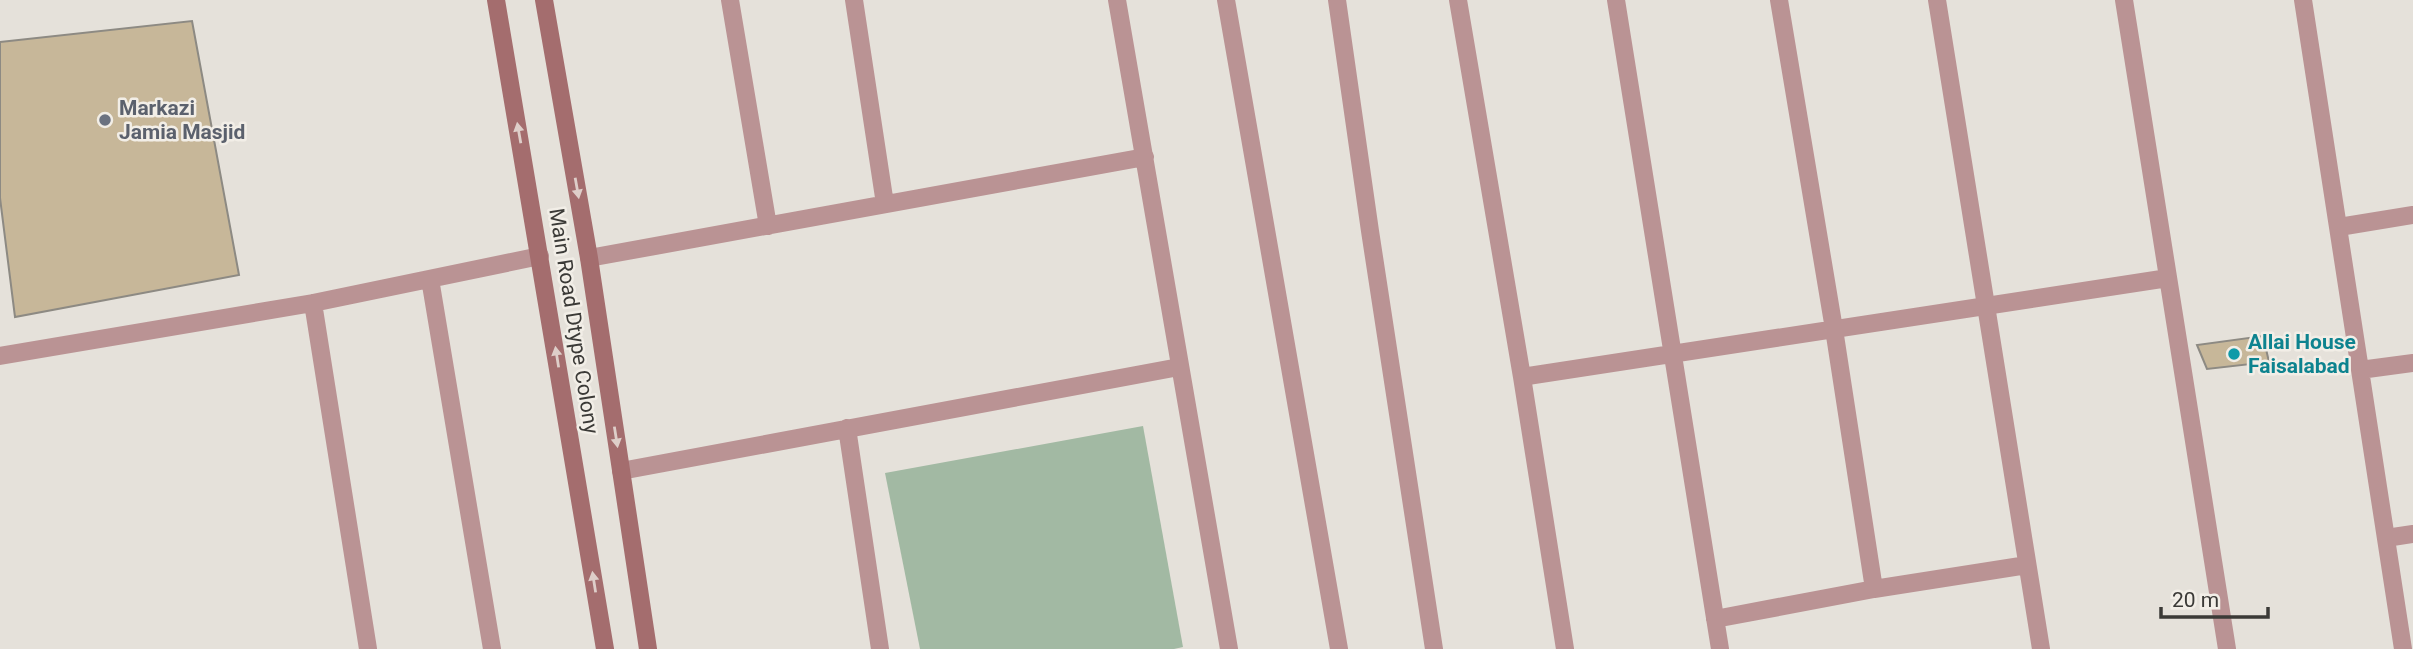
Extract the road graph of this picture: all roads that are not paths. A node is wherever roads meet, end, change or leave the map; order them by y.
1 (496, 0) edge
2 (544, 0) edge
3 (730, 0) edge
4 (854, 0) edge
5 (1117, 0) edge
6 (1226, 0) edge
7 (1337, 0) edge
8 (1458, 0) edge
9 (1616, 0) edge
10 (1779, 0) edge
11 (1937, 0) edge
12 (2124, 0) edge
13 (2304, 0) edge
14 (1145, 157) junction
15 (885, 204) junction
16 (2413, 215) edge
17 (768, 226) junction
18 (2339, 227) junction
19 (540, 256) junction
20 (589, 258) junction
21 (2168, 278) junction
22 (430, 279) junction
23 (313, 303) junction
24 (1986, 306) junction
25 (1834, 329) junction
26 (1673, 354) junction
27 (0, 356) edge
28 (2413, 363) edge
29 (1179, 366) junction
30 (2360, 370) junction
31 (1522, 377) junction
32 (848, 428) junction
33 (621, 471) junction
34 (2413, 534) edge
35 (2386, 538) junction
36 (2027, 565) junction
37 (1874, 589) junction
38 (1715, 619) junction
39 (368, 649) edge
40 (492, 649) edge
41 (605, 649) edge
42 (648, 649) edge
43 (880, 649) edge
44 (1228, 649) edge
45 (1339, 649) edge
46 (1434, 649) edge
47 (1565, 649) edge
48 (1720, 649) edge
49 (2040, 649) edge
50 (2227, 649) edge
51 (2403, 649) edge

19 -> 1 main road, Main Road Dtype Colony
2 -> 20 main road, Main Road Dtype Colony
3 - 17 street
4 - 15 street
5 - 14 street
6 - 45 street
7 - 46 street
8 - 31 street
9 - 26 street
10 - 25 street
11 - 24 street
12 - 21 street
13 - 18 street
14 - 15 street
14 - 29 street
15 - 17 street
16 - 18 street
17 - 20 street
18 - 30 street
19 - 22 street
41 -> 19 main road, Main Road Dtype Colony
20 -> 33 main road, Main Road Dtype Colony
21 - 24 street
21 - 50 street
22 - 23 street
22 - 40 street
23 - 27 street
23 - 39 street
24 - 25 street
24 - 36 street
25 - 26 street
25 - 37 street
26 - 31 street
26 - 38 street
28 - 30 street
29 - 32 street
29 - 44 street
30 - 35 street
31 - 47 street
32 - 33 street
32 - 43 street
33 - 42 main road, Main Road Dtype Colony
34 - 35 street
35 - 51 street
36 - 37 street
36 - 49 street
37 - 38 street
38 - 48 street

